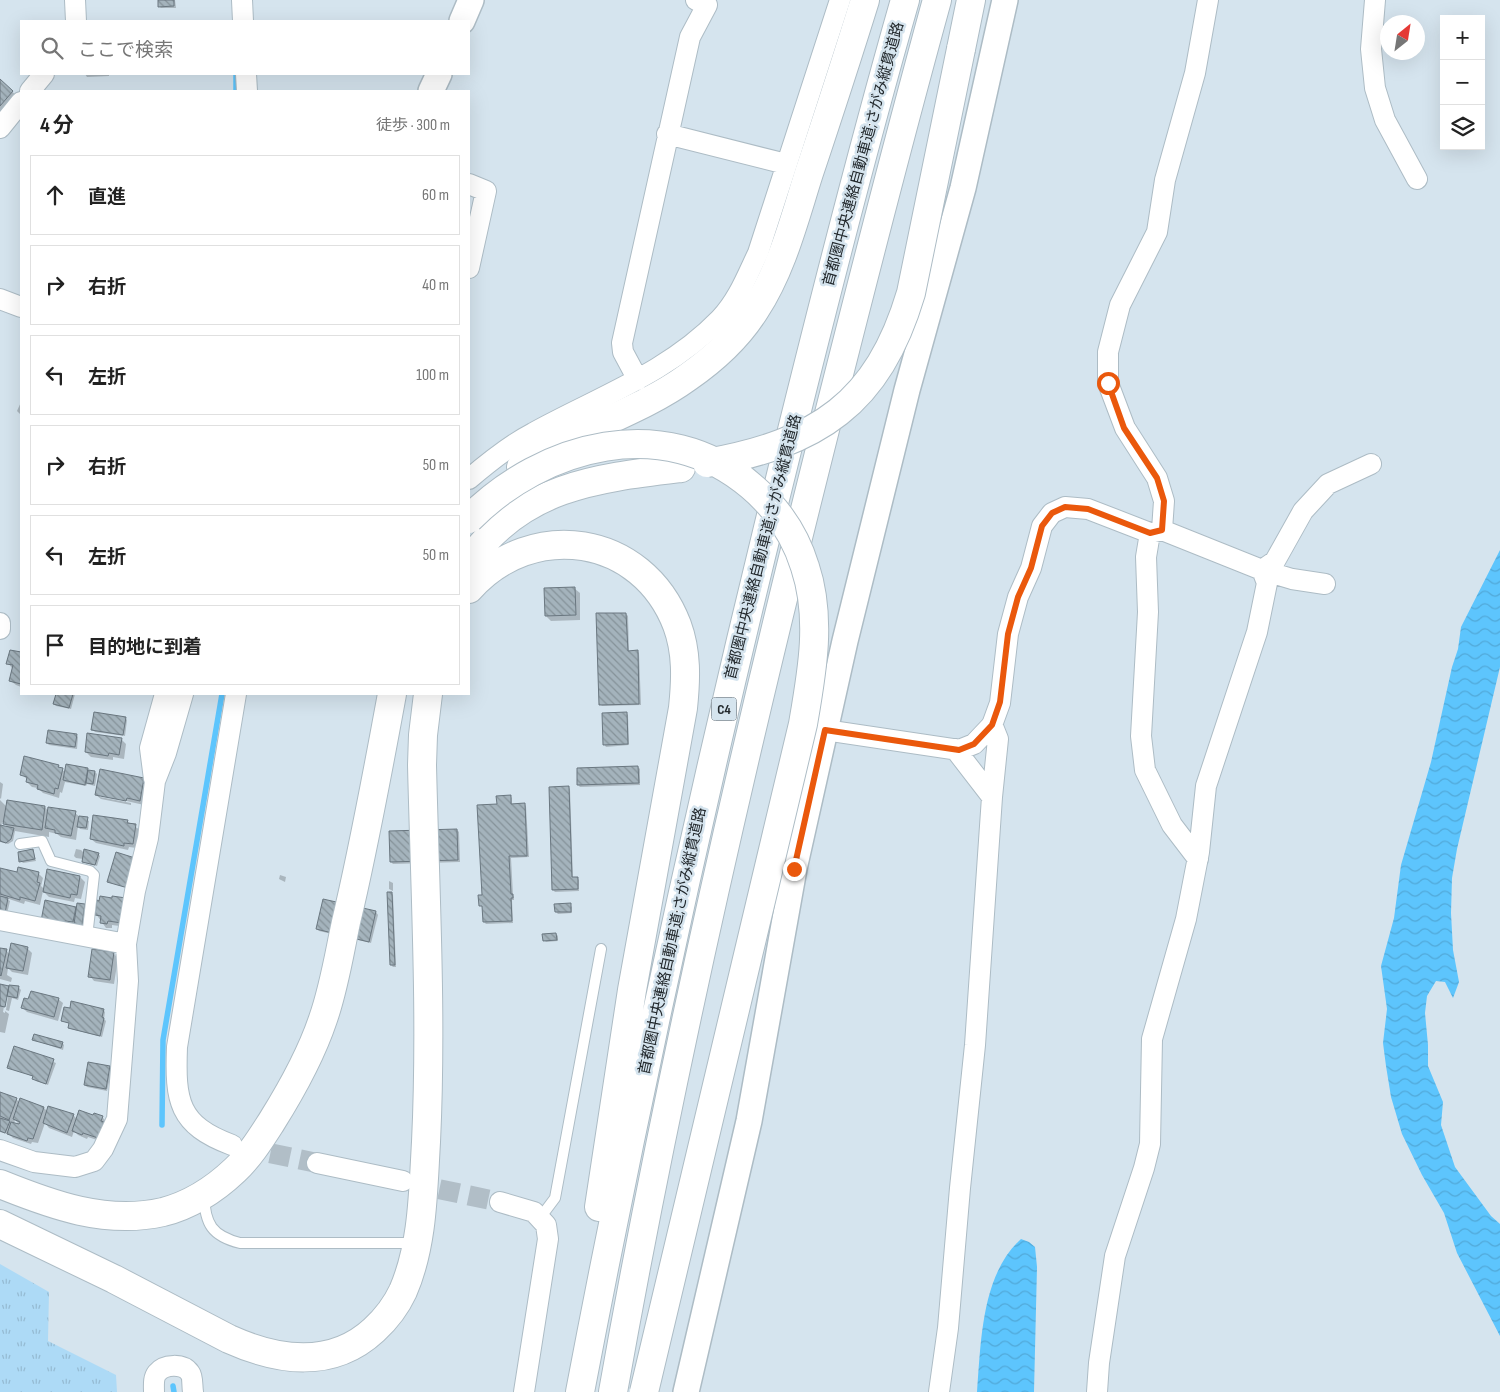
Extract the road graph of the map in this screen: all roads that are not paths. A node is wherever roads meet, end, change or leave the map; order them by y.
1 (75, 0) edge
2 (242, 0) edge
3 (471, 0) edge
4 (696, 0) edge
5 (840, 0) edge
6 (865, 0) edge
7 (905, 0) edge
8 (937, 0) edge
9 (971, 0) edge
10 (1005, 0) edge
11 (1208, 0) edge
12 (1375, 0) edge
13 (76, 20) edge
14 (243, 20) edge
15 (462, 20) edge
16 (43, 75) edge
17 (246, 75) edge
18 (439, 75) edge
19 (31, 90) edge
20 (247, 90) edge
21 (431, 90) edge
22 (20, 103) edge
23 (0, 128) edge
24 (668, 134) junction
25 (786, 164) junction
26 (1417, 179) dead end
27 (470, 184) edge
28 (470, 263) edge
29 (0, 299) edge
30 (20, 306) edge
31 (638, 380) junction
32 (1372, 464) dead end
33 (470, 478) edge
34 (470, 518) edge
35 (470, 518) edge
36 (1156, 531) junction
37 (470, 560) edge
38 (1262, 570) junction
39 (1325, 584) dead end
40 (470, 589) edge
41 (0, 623) edge
42 (0, 628) edge
43 (165, 695) edge
44 (183, 695) edge
45 (236, 695) edge
46 (392, 695) edge
47 (428, 695) edge
48 (992, 724) junction
49 (825, 730) junction
50 (955, 749) junction
51 (155, 781) junction
52 (992, 797) junction
53 (20, 844) dead end
54 (1198, 859) junction
55 (0, 920) edge
56 (87, 937) junction
57 (126, 944) junction
58 (601, 949) dead end
59 (232, 1145) tunnel mouth
60 (0, 1150) edge
61 (317, 1163) tunnel mouth
62 (403, 1181) tunnel mouth
63 (0, 1184) edge
64 (204, 1194) junction
65 (500, 1202) tunnel mouth
66 (540, 1218) junction
67 (0, 1224) edge
68 (417, 1243) junction
69 (154, 1392) edge
70 (193, 1392) edge
71 (524, 1392) edge
72 (578, 1392) edge
73 (613, 1392) edge
74 (644, 1392) edge
75 (686, 1392) edge
76 (939, 1392) edge
77 (1097, 1392) edge

1 - 13 street
2 - 14 street
3 - 15 street
4 - 24 street
5 - 25 street
6 - 34 highway, bridge
7 - 72 highway, 首都圏中央連絡自動車道;さがみ縦貫道路 / C4
8 - 73 highway, 首都圏中央連絡自動車道;さがみ縦貫道路 / C4
9 - 37 highway, bridge
10 - 49 street
11 - 36 street
12 - 26 street
16 - 19 street
17 - 20 street
18 - 21 street
22 - 23 street
24 - 25 street
24 - 31 street
25 - 31 street
27 - 28 street
29 - 30 street
31 - 33 street
32 - 38 street
35 - 74 highway, bridge
36 - 38 street
36 - 48 street
36 - 54 street
38 - 39 street
38 - 54 street
40 - 72 highway
41 - 42 street
43 - 51 street
44 - 51 street
45 - 59 street
46 - 64 highway
47 - 68 highway
48 - 50 street
48 - 52 street
49 - 50 street
49 - 75 street
50 - 52 street
51 - 57 street
52 - 76 street
53 - 56 lane
54 - 77 street
55 - 56 street
56 - 57 street
57 - 60 street
58 - 66 lane
61 - 62 street
63 - 64 highway
64 - 68 lane
65 - 66 street
66 - 71 street
67 - 68 highway
69 - 70 street

